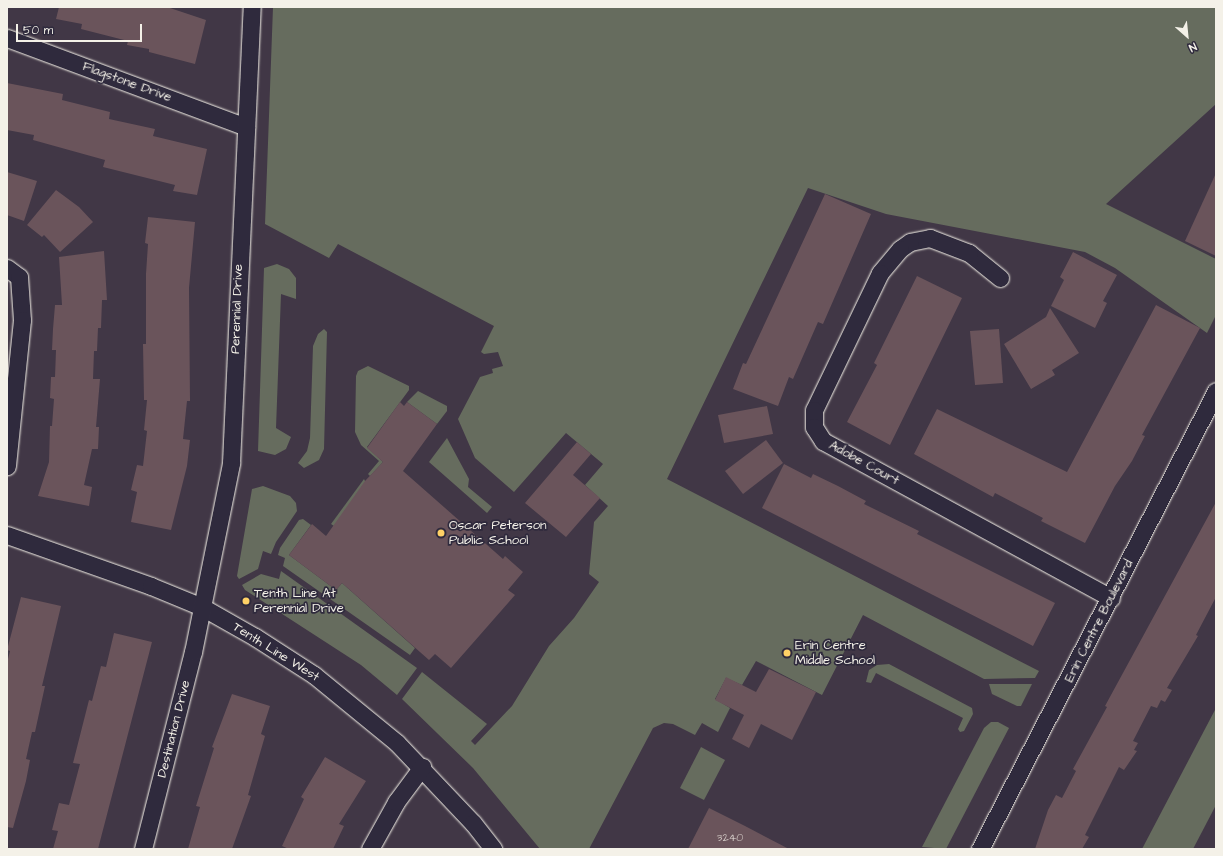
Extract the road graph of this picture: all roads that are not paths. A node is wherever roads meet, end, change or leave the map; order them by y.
1 (252, 7) edge
2 (7, 38) edge
3 (246, 127) junction
4 (7, 268) edge
5 (1000, 278) dead end
6 (1216, 391) edge
7 (7, 466) edge
8 (7, 535) edge
9 (1111, 598) junction
10 (202, 608) junction
11 (422, 767) junction
12 (144, 849) edge
13 (370, 849) edge
14 (493, 849) edge
15 (980, 849) edge

1 - 3 street, Perennial Drive
2 - 3 street, Flagstone Drive
3 - 10 street, Perennial Drive
4 - 7 street
5 - 9 street, Adobe Court
6 - 9 street, Erin Centre Boulevard
8 - 10 street, Tenth Line West
9 - 15 street, Erin Centre Boulevard
10 - 11 street, Tenth Line West
10 - 12 street, Destination Drive
11 - 13 street
11 - 14 street, Tenth Line West

